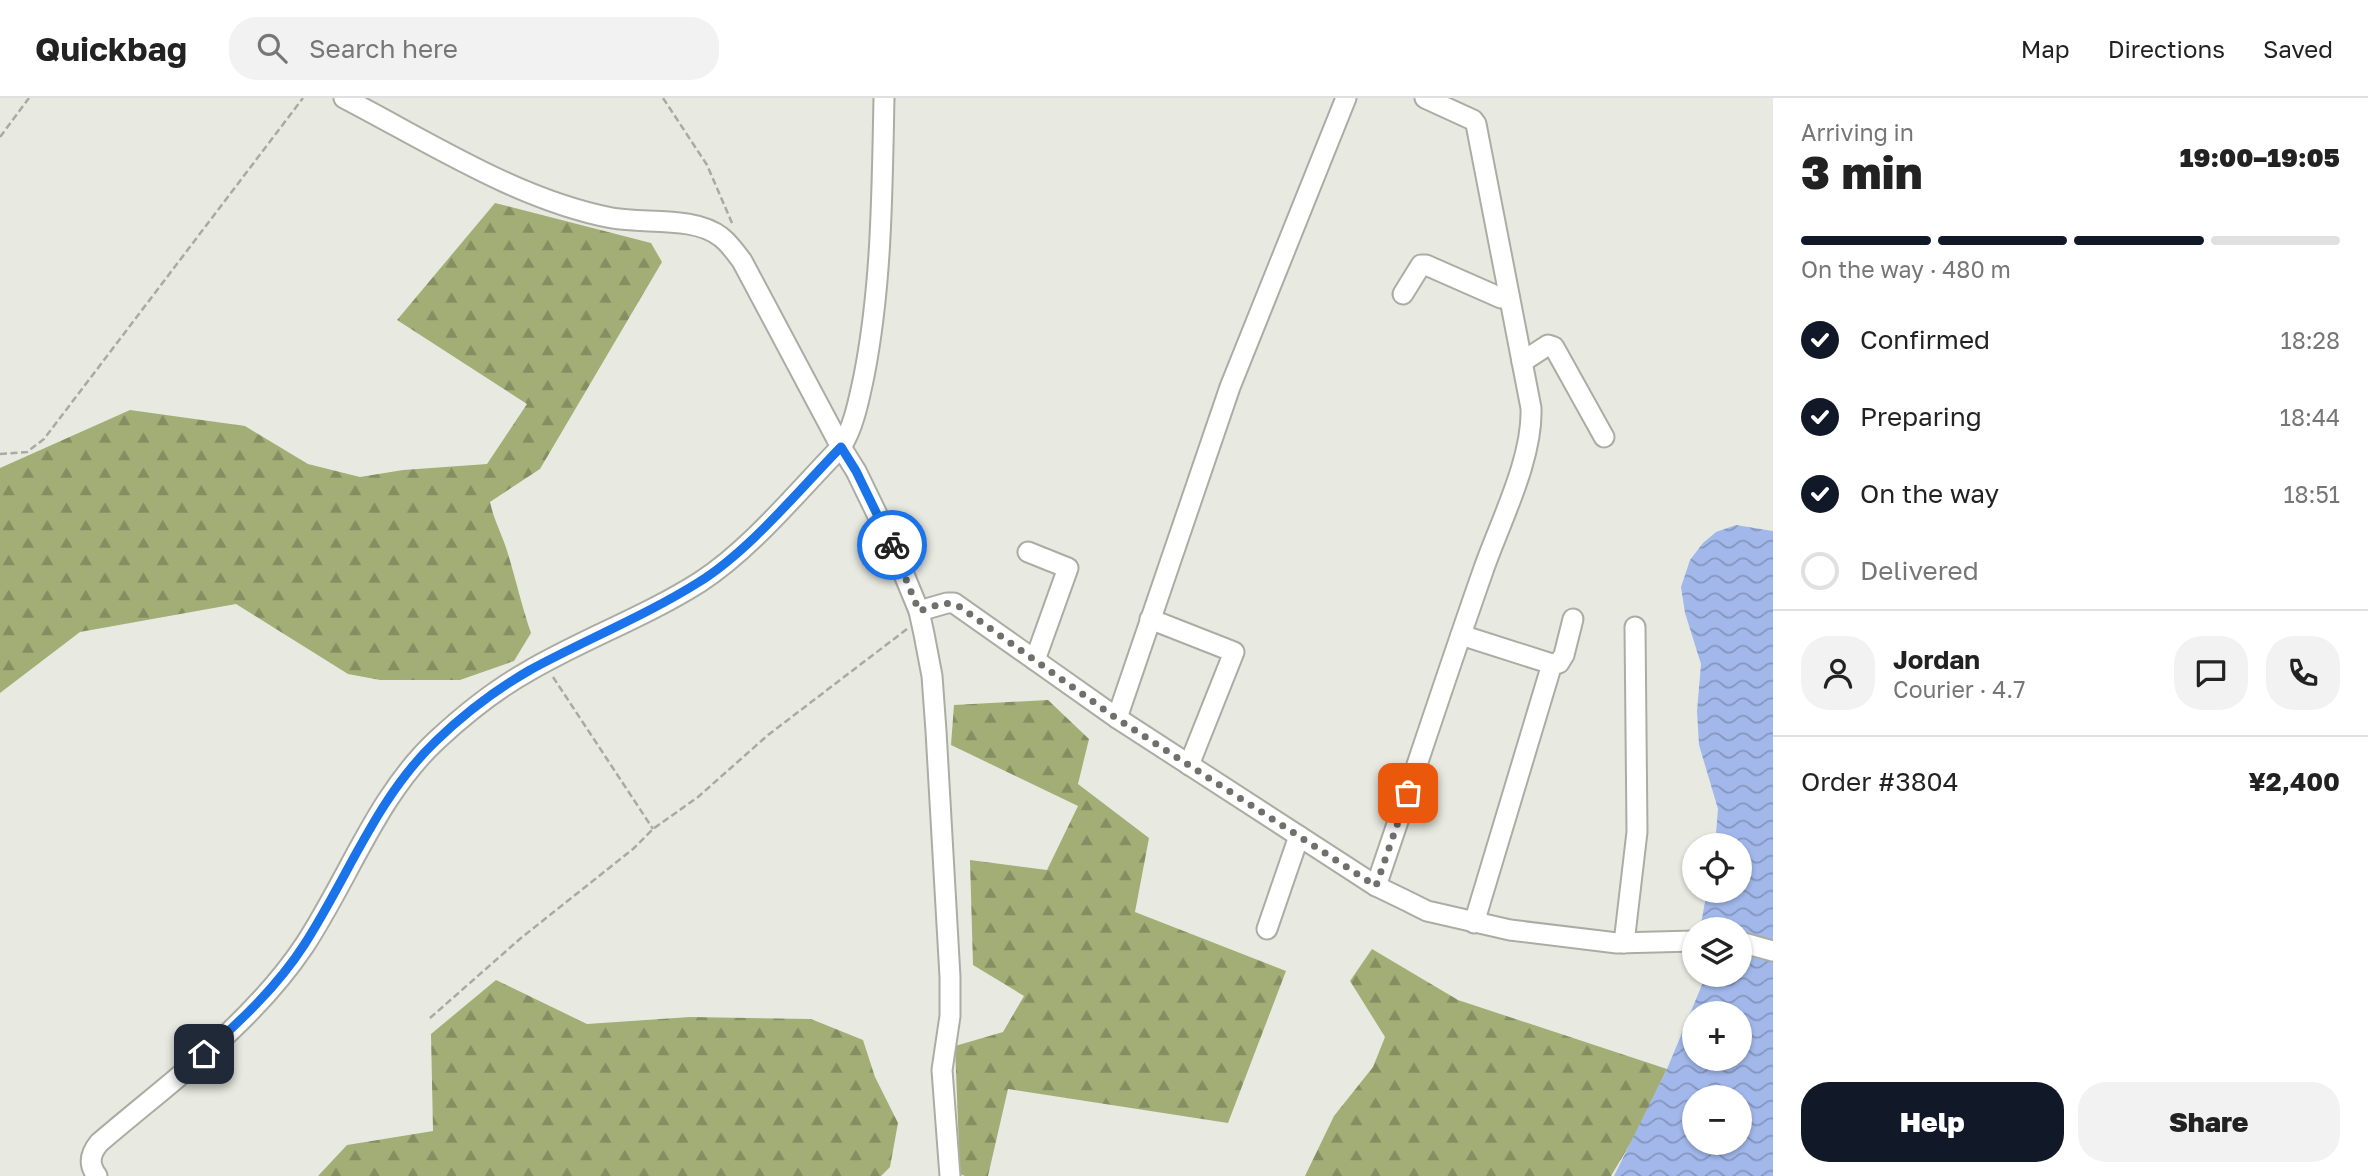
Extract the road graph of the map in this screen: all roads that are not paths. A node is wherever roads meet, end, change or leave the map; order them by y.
1 (344, 98) edge
2 (884, 98) edge
3 (1346, 98) edge
4 (1425, 98) edge
5 (1403, 294) dead end
6 (1509, 296) junction
7 (1522, 362) junction
8 (1604, 437) dead end
9 (841, 447) junction
10 (1028, 552) dead end
11 (920, 616) junction
12 (1150, 619) junction
13 (1573, 619) dead end
14 (1635, 627) dead end
15 (1461, 635) junction
16 (1035, 660) junction
17 (1552, 664) junction
18 (1116, 718) junction
19 (1189, 765) junction
20 (1299, 836) junction
21 (1376, 886) junction
22 (1474, 923) junction
23 (1268, 929) dead end
24 (1682, 941) edge
25 (1624, 943) junction
26 (1752, 945) edge
27 (1773, 951) edge
28 (97, 1176) edge
29 (950, 1176) edge

1 - 9 street
2 - 9 street
3 - 12 street
4 - 6 street
5 - 6 street
6 - 7 street
7 - 8 street
7 - 15 street
9 - 11 street
9 - 28 street
10 - 16 street
11 - 16 street
11 - 29 street
12 - 18 street
12 - 19 street
13 - 17 street
14 - 25 street
15 - 17 street
15 - 21 street
16 - 18 street
17 - 22 street
18 - 19 street
19 - 20 street
20 - 21 street
20 - 23 street
21 - 22 street
22 - 25 street
24 - 25 street
26 - 27 street

